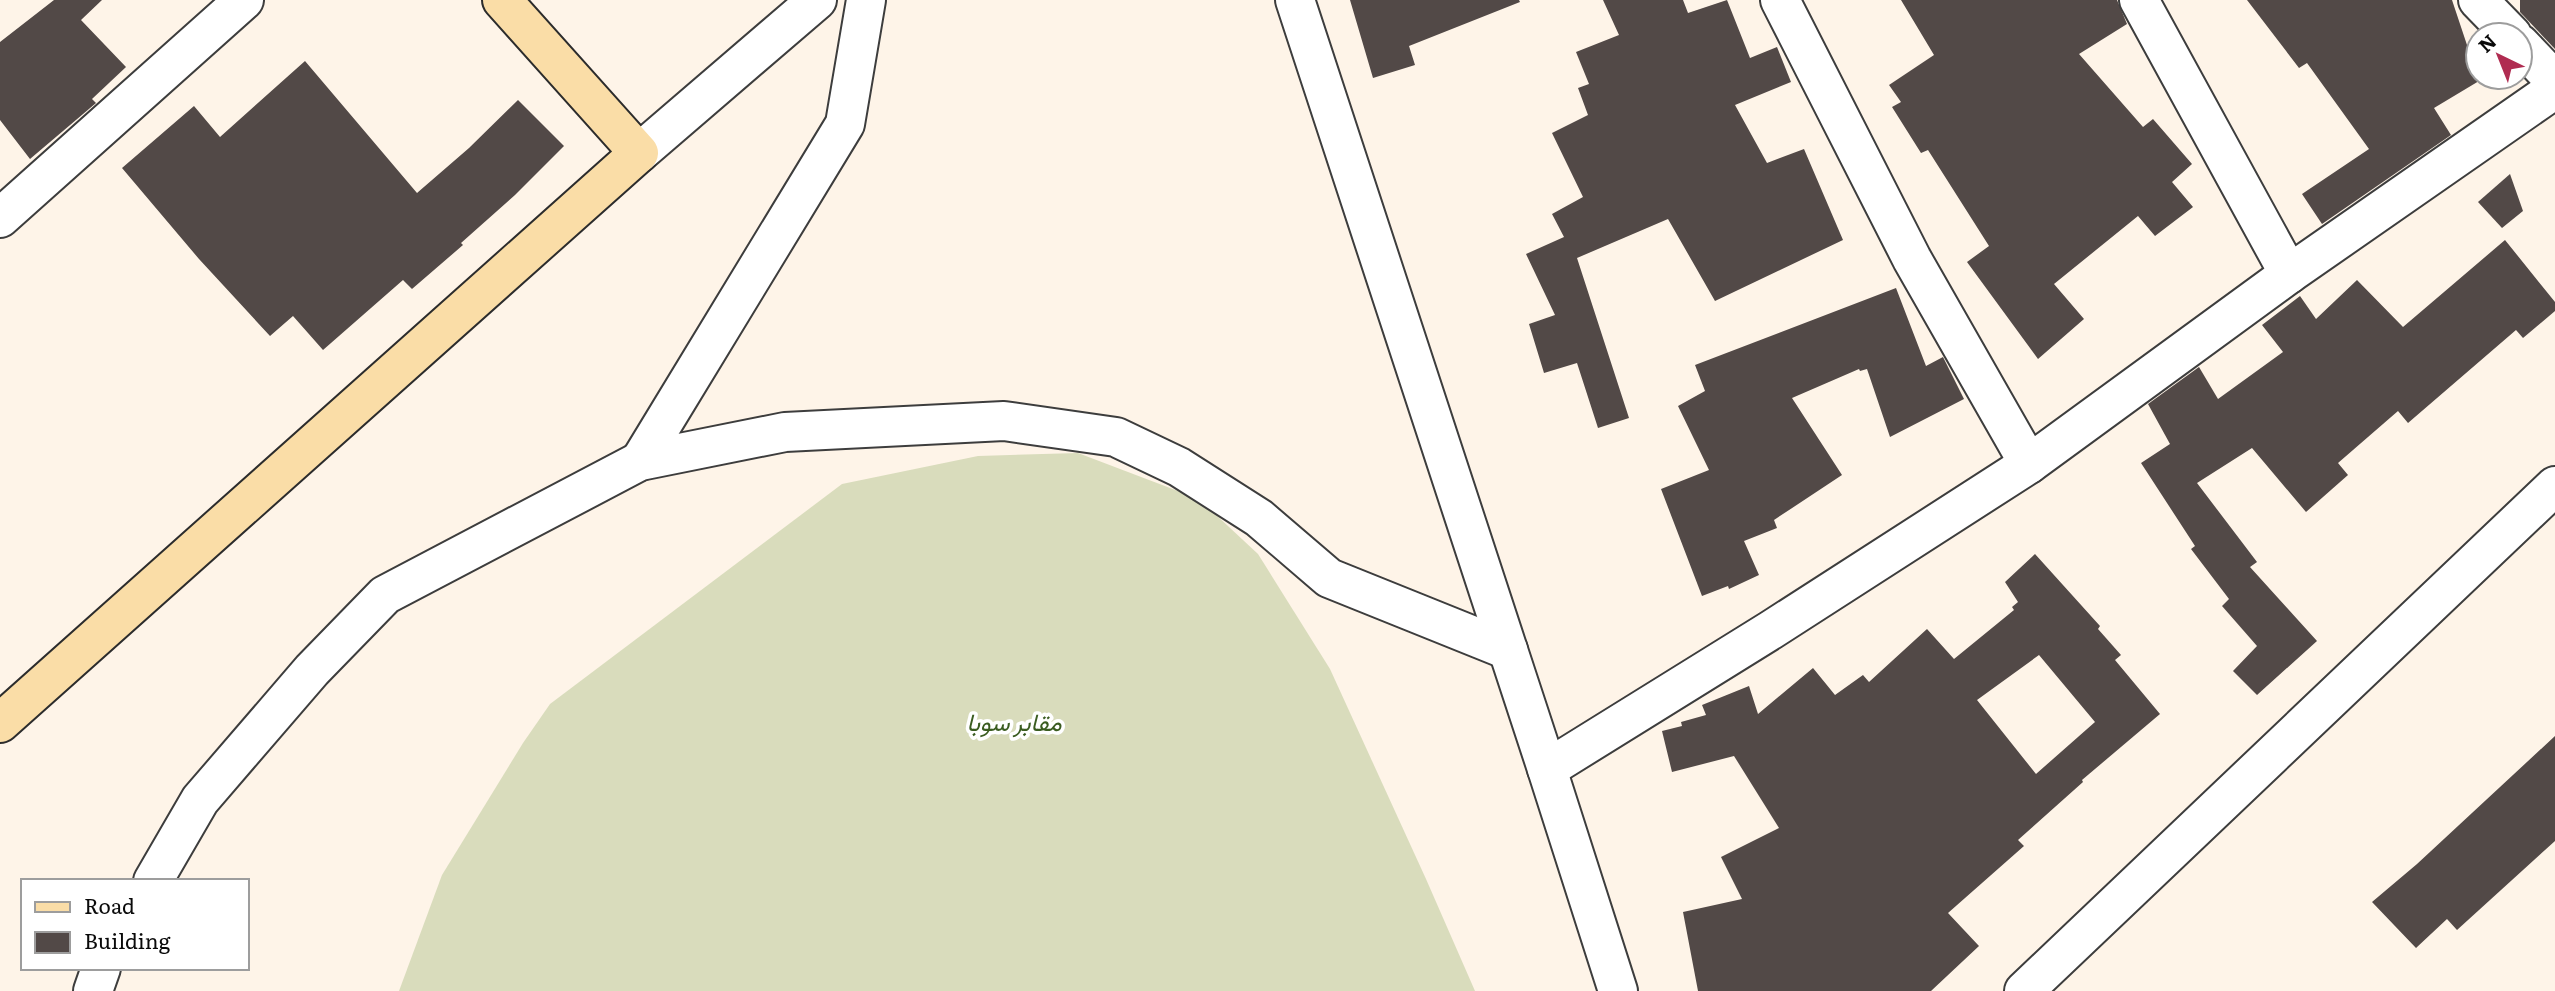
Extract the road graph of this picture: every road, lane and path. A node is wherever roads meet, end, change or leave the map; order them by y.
1 (244, 0) edge
2 (502, 0) edge
3 (817, 0) edge
4 (866, 0) edge
5 (1295, 0) edge
6 (1780, 0) edge
7 (2139, 0) edge
8 (2479, 0) edge
9 (2499, 21) edge
10 (2534, 59) edge
11 (2555, 81) edge
12 (2555, 89) edge
13 (639, 153) junction
14 (0, 218) edge
15 (2289, 274) junction
16 (640, 461) junction
17 (2029, 464) junction
18 (2555, 486) edge
19 (1508, 650) junction
20 (0, 723) edge
21 (1547, 769) junction
22 (154, 879) edge
23 (101, 970) edge
24 (93, 991) edge
25 (1618, 991) edge
26 (2024, 991) edge

1 - 14 street
2 - 13 street
3 - 13 street
4 - 16 street
5 - 19 street
6 - 17 street
7 - 15 street
8 - 9 street
10 - 11 street
12 - 15 street
13 - 20 street
15 - 17 street
16 - 19 street
16 - 22 street
17 - 21 street
18 - 26 street
19 - 21 street
21 - 25 street
23 - 24 street

